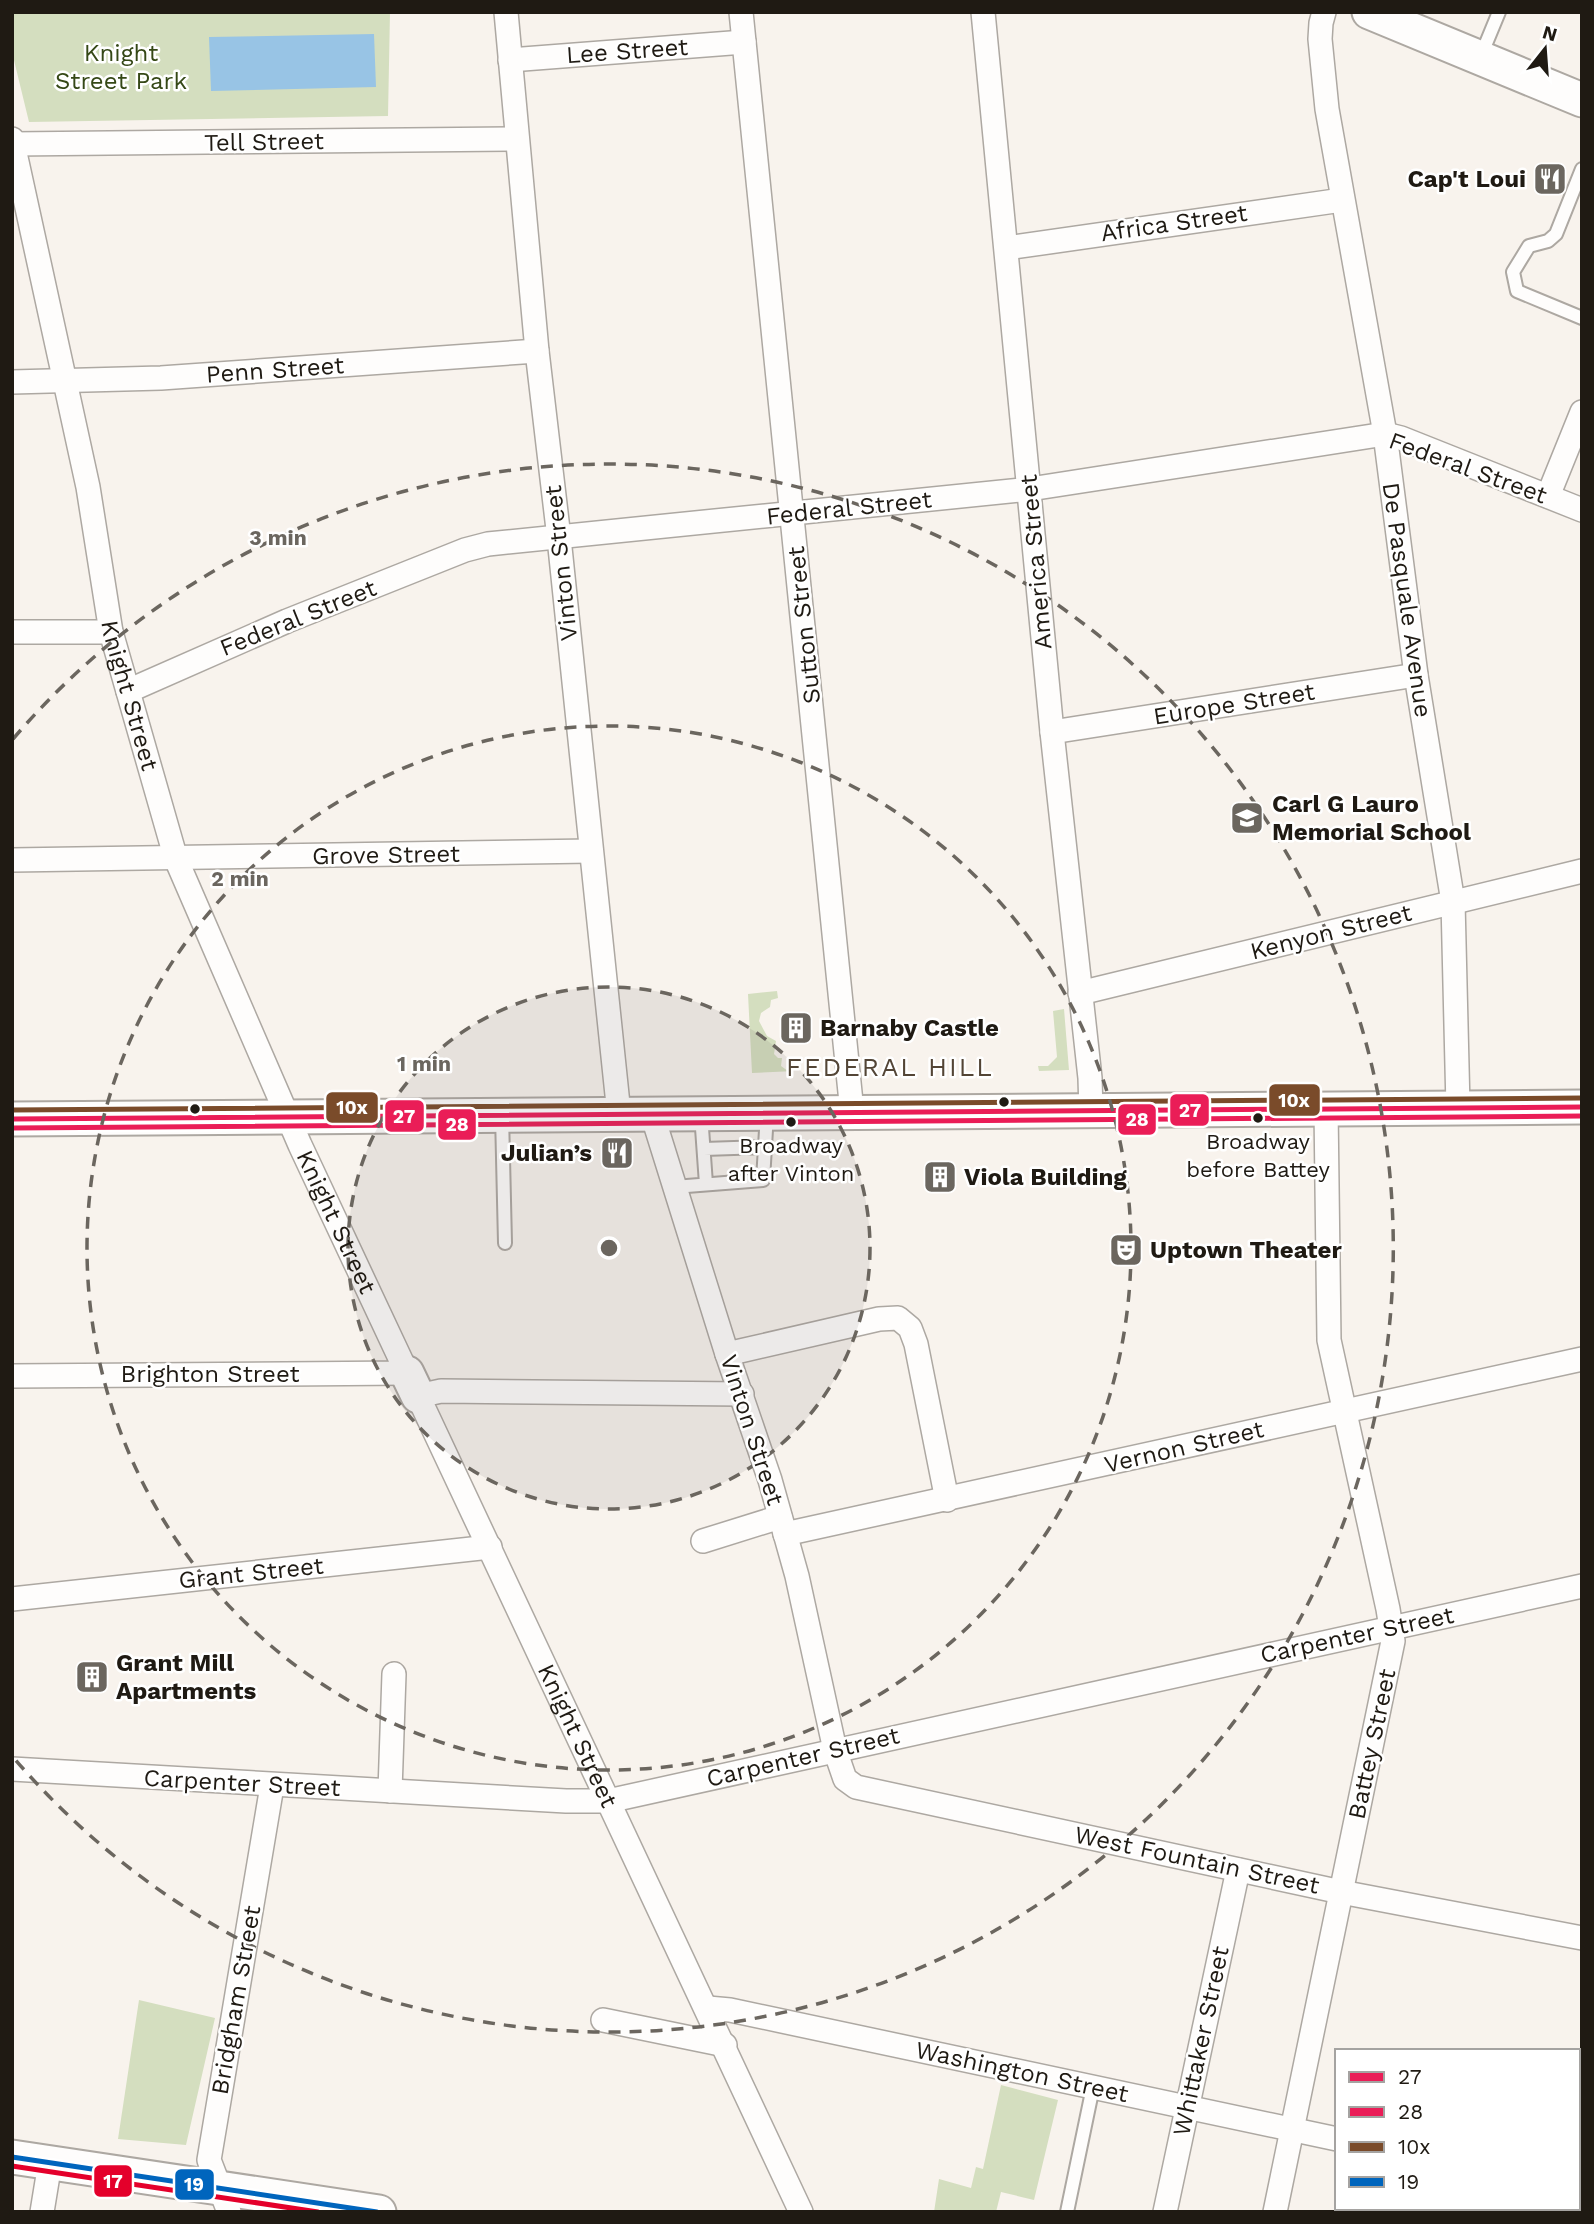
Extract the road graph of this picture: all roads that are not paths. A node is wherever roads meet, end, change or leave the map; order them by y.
1 (506, 12) edge
2 (741, 12) edge
3 (983, 12) edge
4 (1324, 12) edge
5 (1369, 12) edge
6 (1499, 12) edge
7 (744, 42) junction
8 (1480, 58) junction
9 (510, 60) junction
10 (1582, 100) edge
11 (517, 139) junction
12 (13, 142) edge
13 (1582, 169) edge
14 (1342, 200) junction
15 (1007, 248) junction
16 (1582, 318) edge
17 (537, 351) junction
18 (12, 382) edge
19 (64, 382) junction
20 (1582, 412) edge
21 (1385, 434) junction
22 (1030, 489) junction
23 (1548, 496) junction
24 (1582, 510) edge
25 (793, 513) junction
26 (559, 538) junction
27 (12, 632) edge
28 (111, 632) junction
29 (1416, 675) junction
30 (128, 691) junction
31 (1052, 732) junction
32 (591, 851) junction
33 (176, 859) junction
34 (12, 860) edge
35 (1582, 871) edge
36 (1453, 902) junction
37 (1080, 993) junction
38 (1458, 1107) junction
39 (1582, 1107) edge
40 (1326, 1108) junction
41 (1091, 1111) junction
42 (852, 1112) junction
43 (701, 1113) junction
44 (767, 1113) junction
45 (619, 1114) junction
46 (652, 1114) junction
47 (502, 1115) junction
48 (287, 1117) junction
49 (12, 1119) edge
50 (765, 1147) junction
51 (704, 1149) junction
52 (706, 1184) junction
53 (674, 1187) junction
54 (505, 1243) dead end
55 (727, 1354) junction
56 (1582, 1359) edge
57 (12, 1376) edge
58 (413, 1384) junction
59 (742, 1394) junction
60 (1344, 1412) junction
61 (947, 1500) junction
62 (783, 1525) junction
63 (703, 1541) dead end
64 (490, 1547) junction
65 (1582, 1586) edge
66 (12, 1599) edge
67 (1392, 1628) junction
68 (394, 1674) dead end
69 (835, 1750) junction
70 (12, 1769) edge
71 (272, 1786) junction
72 (390, 1791) junction
73 (608, 1801) junction
74 (1238, 1870) junction
75 (1342, 1892) junction
76 (1582, 1938) edge
77 (708, 2008) junction
78 (603, 2020) dead end
79 (725, 2045) junction
80 (1093, 2087) junction
81 (1187, 2107) junction
82 (1293, 2129) junction
83 (1335, 2139) edge
84 (12, 2157) edge
85 (50, 2163) junction
86 (225, 2200) edge
87 (43, 2212) edge
88 (379, 2212) edge
89 (802, 2212) edge
90 (1067, 2212) edge
91 (1165, 2212) edge
92 (1275, 2212) edge

1 - 9 street, Vinton Street
2 - 7 street, Sutton Street
3 - 15 street, America Street
4 - 14 street, De Pasquale Avenue
5 - 8 main road
6 - 8 lane
7 - 9 street, Lee Street
7 - 25 street, Sutton Street
8 - 10 main road
9 - 11 street, Vinton Street
11 - 12 street, Tell Street
11 - 17 street, Vinton Street
12 - 19 street, Knight Street
13 - 16 lane
14 - 15 street, Africa Street
14 - 21 street, De Pasquale Avenue
15 - 22 street, America Street
17 - 19 street, Penn Street
17 - 26 street, Vinton Street
18 - 19 street, Penn Street
19 - 28 street, Knight Street
20 - 23 street
21 - 22 street, Federal Street
21 - 23 street, Federal Street
21 - 29 street, De Pasquale Avenue
22 - 25 street, Federal Street
22 - 31 street, America Street
23 - 24 street, Federal Street
25 - 26 street, Federal Street
25 - 42 street, Sutton Street
26 - 30 street, Federal Street
26 - 32 street, Vinton Street
27 - 28 street
28 - 30 street, Knight Street
29 - 31 street, Europe Street
29 - 36 street, De Pasquale Avenue
30 - 33 street, Knight Street
31 - 37 street, America Street
32 - 33 street, Grove Street
32 - 45 street, Vinton Street
33 - 34 street, Grove Street
33 - 48 street, Knight Street
35 - 36 street, Kenyon Street
36 - 37 street, Kenyon Street
36 - 38 street, De Pasquale Avenue
37 - 41 street, America Street
38 - 39 main road
38 - 40 main road
40 - 41 main road
40 - 60 street, Battey Street
41 - 42 main road
42 - 44 main road
43 - 44 main road
43 - 46 main road
43 - 51 lane
44 - 50 lane
45 - 46 main road
45 - 47 main road
46 - 53 street, Vinton Street
47 - 48 main road
47 - 54 lane
48 - 49 main road
48 - 58 street, Knight Street
50 - 51 lane
50 - 52 lane
51 - 52 lane
52 - 53 lane
53 - 55 street, Vinton Street
55 - 59 street, Vinton Street
55 - 61 street
56 - 60 street, Vernon Street
57 - 58 street, Brighton Street
58 - 59 street, Brighton Street
58 - 64 street, Knight Street
59 - 62 street, Vinton Street
60 - 61 street, Vernon Street
60 - 67 street, Battey Street
61 - 62 street, Vernon Street
62 - 63 street, Vernon Street
62 - 69 street, Vinton Street
64 - 66 street, Grant Street
64 - 73 street, Knight Street
65 - 67 street, Carpenter Street
67 - 69 street, Carpenter Street
67 - 75 street, Battey Street
68 - 72 street
69 - 73 street, Carpenter Street
69 - 74 street, West Fountain Street
70 - 71 street, Carpenter Street
71 - 72 street, Carpenter Street
71 - 86 street, Bridgham Street
72 - 73 street, Carpenter Street
73 - 77 street, Knight Street
74 - 75 street, West Fountain Street
74 - 81 street, Whittaker Street
75 - 76 street, West Fountain Street
75 - 82 street, Battey Street
77 - 79 street, Knight Street
77 - 80 street, Washington Street
78 - 79 street
79 - 89 street, Knight Street
80 - 81 street, Washington Street
80 - 90 lane
81 - 82 street, Washington Street
81 - 91 street, Whittaker Street
82 - 83 street, Washington Street
82 - 92 street, Battey Street
84 - 85 main road
85 - 86 main road
85 - 87 street
86 - 88 main road

